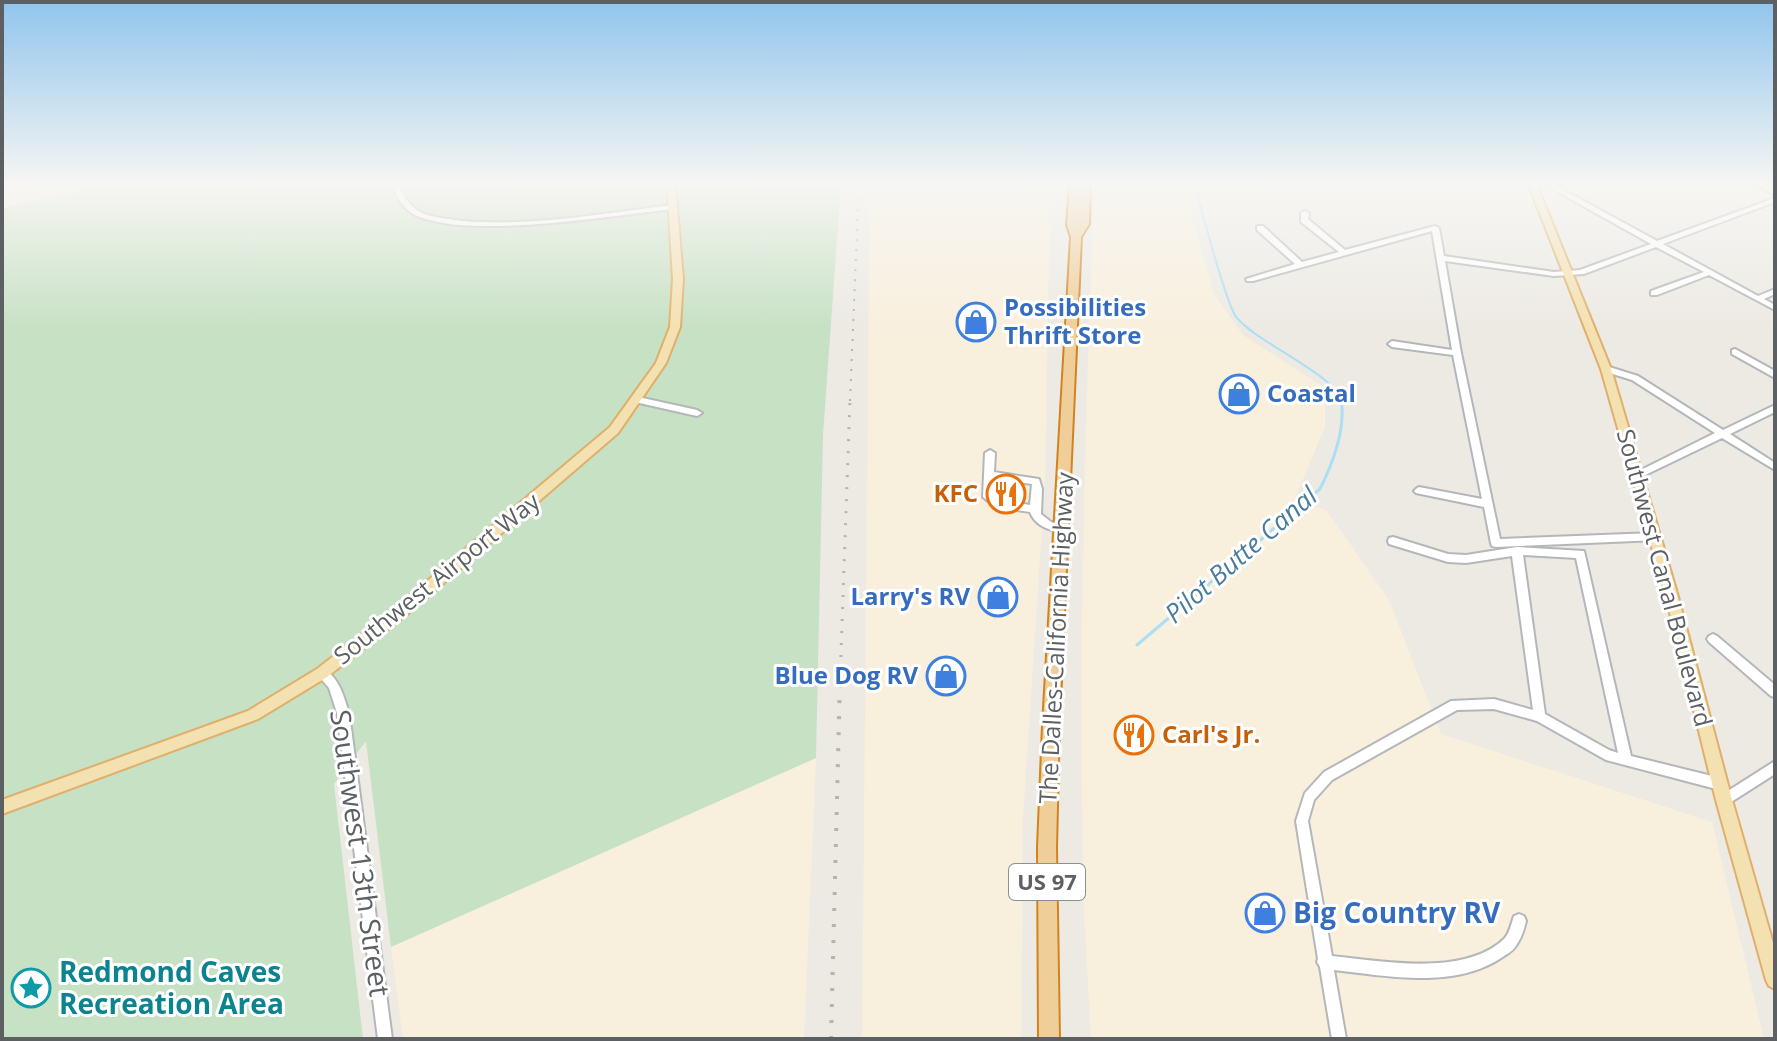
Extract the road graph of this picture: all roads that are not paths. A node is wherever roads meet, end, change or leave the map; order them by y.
1 (675, 232) edge
2 (1074, 232) edge
3 (1079, 232) edge
4 (1264, 232) edge
5 (1317, 232) edge
6 (1422, 232) edge
7 (1436, 232) edge
8 (1551, 232) edge
9 (1633, 232) edge
10 (1690, 232) edge
11 (1076, 237) junction
12 (1656, 244) junction
13 (1344, 253) junction
14 (1442, 258) junction
15 (1300, 265) junction
16 (1568, 273) junction
17 (1709, 273) junction
18 (1250, 279) dead end
19 (1775, 291) edge
20 (1654, 293) dead end
21 (1758, 299) junction
22 (1775, 308) edge
23 (1392, 344) dead end
24 (1735, 352) dead end
25 (1457, 353) junction
26 (1606, 369) junction
27 (1775, 375) edge
28 (638, 400) junction
29 (1775, 408) edge
30 (697, 413) dead end
31 (1725, 434) junction
32 (990, 453) dead end
33 (1775, 467) edge
34 (989, 475) junction
35 (1636, 476) junction
36 (1419, 491) dead end
37 (1487, 504) junction
38 (1033, 509) junction
39 (1061, 528) junction
40 (1654, 537) junction
41 (1393, 541) dead end
42 (1517, 551) junction
43 (1713, 639) dead end
44 (322, 673) junction
45 (1775, 692) edge
46 (1540, 717) junction
47 (1626, 761) junction
48 (1775, 767) edge
49 (1722, 792) junction
50 (2, 807) edge
51 (1519, 921) dead end
52 (1324, 962) junction
53 (1775, 980) edge
54 (385, 1039) edge
55 (1049, 1039) edge
56 (1339, 1039) edge

1 - 28 main road, Southwest Airport Way
2 - 11 highway, The Dalles-California Highway / US 97
3 - 11 highway, The Dalles-California Highway / US 97
4 - 15 street
5 - 13 street
6 - 13 street
7 - 14 street
8 - 16 main road, Southwest Canal Boulevard
9 - 12 street
10 - 12 street
11 - 39 highway, The Dalles-California Highway / US 97
12 - 16 street
12 - 17 street
13 - 15 street
14 - 16 street
14 - 25 street
15 - 18 street
16 - 26 main road, Southwest Canal Boulevard
17 - 20 street
17 - 21 street
19 - 21 street
21 - 22 street
23 - 25 street
24 - 27 street
25 - 37 street
26 - 31 street
26 - 35 main road, Southwest Canal Boulevard
28 - 30 street
28 - 44 main road, Southwest Airport Way
29 - 31 street
31 - 33 street
31 - 35 street
32 - 34 street
34 - 38 street
34 - 38 street
35 - 40 main road, Southwest Canal Boulevard
36 - 37 street
37 - 40 street
38 - 39 street
39 - 55 highway, The Dalles-California Highway / US 97
40 - 49 main road, Southwest Canal Boulevard
41 - 42 street
42 - 46 street
42 - 47 street
43 - 45 street
44 - 50 main road, Southwest Airport Way
44 - 54 street, Southwest 13th Street
46 - 47 street
46 - 52 street
47 - 49 street
48 - 49 street
49 - 53 main road, Southwest Canal Boulevard
51 - 52 street
52 - 56 street

